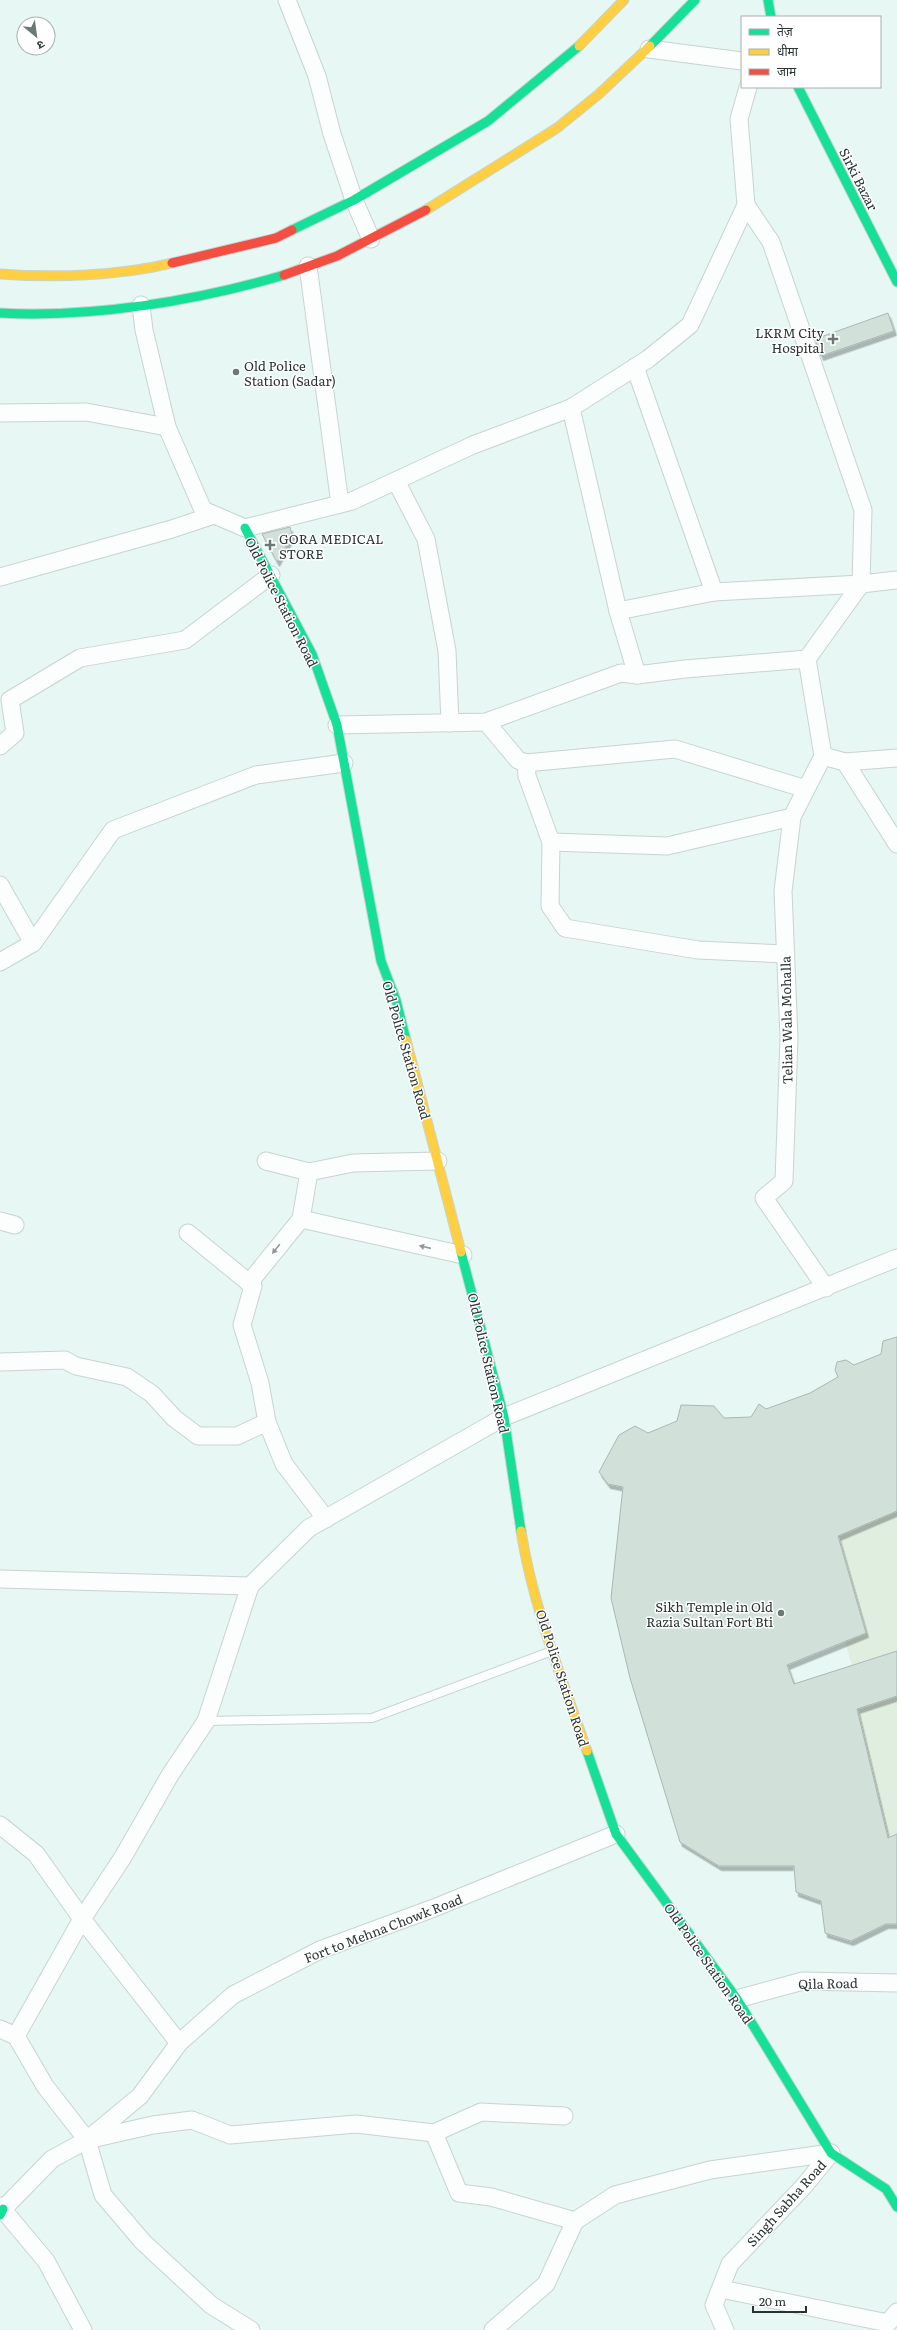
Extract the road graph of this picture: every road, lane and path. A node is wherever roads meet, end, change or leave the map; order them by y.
1 (287, 0) edge
2 (624, 0) edge
3 (695, 0) edge
4 (768, 0) edge
5 (771, 16) edge
6 (649, 49) junction
7 (741, 61) edge
8 (748, 88) edge
9 (799, 88) edge
10 (354, 200) junction
11 (746, 205) junction
12 (372, 239) junction
13 (308, 266) junction
14 (0, 274) edge
15 (897, 282) edge
16 (141, 305) junction
17 (0, 313) edge
18 (635, 368) junction
19 (571, 408) junction
20 (0, 413) edge
21 (168, 427) junction
22 (396, 481) junction
23 (340, 504) junction
24 (214, 515) junction
25 (245, 528) junction
26 (271, 575) junction
27 (0, 577) edge
28 (897, 580) edge
29 (860, 584) junction
30 (714, 592) junction
31 (618, 612) junction
32 (806, 658) junction
33 (637, 675) junction
34 (450, 722) junction
35 (486, 722) junction
36 (337, 725) junction
37 (0, 746) edge
38 (823, 756) junction
39 (897, 758) edge
40 (844, 762) junction
41 (344, 763) junction
42 (526, 763) junction
43 (806, 790) junction
44 (792, 817) junction
45 (551, 842) junction
46 (897, 844) edge
47 (0, 885) edge
48 (32, 943) junction
49 (786, 954) junction
50 (0, 962) edge
51 (266, 1161) dead end
52 (438, 1161) junction
53 (309, 1172) junction
54 (301, 1219) junction
55 (188, 1233) dead end
56 (463, 1255) junction
57 (897, 1258) edge
58 (249, 1283) junction
59 (826, 1288) junction
60 (0, 1362) edge
61 (504, 1417) junction
62 (267, 1422) junction
63 (326, 1518) junction
64 (0, 1580) edge
65 (250, 1586) junction
66 (552, 1651) junction
67 (206, 1721) junction
68 (0, 1824) edge
69 (616, 1834) junction
70 (82, 1919) junction
71 (897, 1983) edge
72 (737, 1999) junction
73 (0, 2029) edge
74 (16, 2036) junction
75 (179, 2043) junction
76 (564, 2116) dead end
77 (434, 2133) junction
78 (87, 2140) junction
79 (831, 2154) junction
80 (892, 2186) edge
81 (897, 2207) edge
82 (1, 2210) edge
83 (575, 2221) junction
84 (721, 2289) junction
85 (897, 2312) edge
86 (83, 2330) edge
87 (251, 2330) edge
88 (493, 2330) edge
89 (725, 2330) edge

1 - 10 street
2 - 10 street
3 - 6 street
4 - 5 street
6 - 7 street
6 - 12 street
8 - 11 street, Old Police Station Road
9 - 15 street, Sirki Bazar
10 - 12 street
10 - 14 street
11 - 18 street, Old Police Station Road
11 - 29 street
12 - 13 street
13 - 16 street
13 - 23 street
16 - 17 street
16 - 21 street, Old Police Station Road
18 - 19 street, Old Police Station Road
18 - 30 street
19 - 22 street, Old Police Station Road
19 - 31 street
20 - 21 street
21 - 24 street, Old Police Station Road
22 - 23 street, Old Police Station Road
22 - 34 street
23 - 25 street, Old Police Station Road
24 - 25 street, Old Police Station Road
24 - 27 street
25 - 26 street, Old Police Station Road
26 - 36 street, Old Police Station Road
26 - 37 street
28 - 29 street
29 - 30 street
29 - 32 street
30 - 31 street
31 - 33 street
32 - 33 street
32 - 38 street
33 - 35 street
34 - 35 street
34 - 36 street
35 - 42 street
36 - 41 street, Old Police Station Road
38 - 40 street
38 - 43 street, Telian Wala Mohalla
39 - 40 street
40 - 46 street
41 - 48 street
41 - 52 street, Old Police Station Road
42 - 43 street
42 - 45 street
43 - 44 street, Telian Wala Mohalla
44 - 45 street
44 - 49 street, Telian Wala Mohalla
45 - 49 street
47 - 48 street
48 - 50 street
49 - 59 street, Telian Wala Mohalla
51 - 53 street
52 - 53 street
52 - 56 street, Old Police Station Road
53 - 54 street
56 -> 54 street
54 -> 58 street
55 - 58 street
56 - 61 street, Old Police Station Road
57 - 59 street
58 - 62 street
59 - 61 street
60 - 62 street
61 - 63 street
61 - 66 street, Old Police Station Road
62 - 63 street
63 - 65 street
64 - 65 street
65 - 67 street
66 - 67 lane
66 - 69 street, Old Police Station Road
67 - 70 street
68 - 70 street
69 - 72 street, Old Police Station Road
69 - 75 street, Fort to Mehna Chowk Road
70 - 74 street
70 - 75 street
71 - 72 street, Qila Road
72 - 79 street, Old Police Station Road
73 - 74 street
74 - 78 street
75 - 78 street, Fort to Mehna Chowk Road
76 - 77 street
77 - 78 street
77 - 83 street
78 - 82 street
78 - 87 street
79 - 80 street, Singh Sabha Road
79 - 83 street
79 - 84 street, Singh Sabha Road
80 - 81 street, Singh Sabha Road
82 - 86 street
83 - 88 street
84 - 85 street
84 - 89 street, Singh Sabha Road

